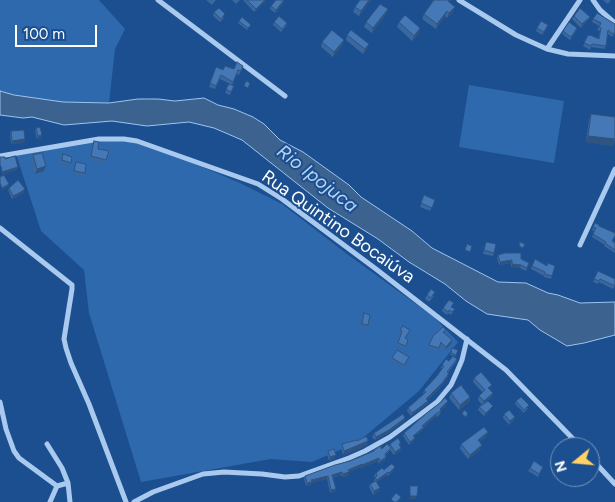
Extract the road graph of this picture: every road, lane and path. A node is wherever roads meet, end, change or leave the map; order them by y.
1 (158, 0) edge
2 (459, 0) edge
3 (580, 0) edge
4 (593, 0) edge
5 (615, 23) edge
6 (547, 49) junction
7 (615, 56) edge
8 (285, 96) dead end
9 (0, 156) edge
10 (615, 169) edge
11 (0, 228) edge
12 (580, 246) dead end
13 (466, 339) junction
14 (0, 402) edge
15 (570, 437) edge
16 (47, 444) dead end
17 (600, 468) edge
18 (68, 483) junction
19 (615, 484) edge
20 (57, 486) junction
21 (50, 502) edge
22 (70, 502) edge
23 (126, 502) edge
24 (134, 502) edge

1 - 8 street
2 - 6 street
3 - 6 street
4 - 5 street
6 - 7 street
9 - 13 street, Rua Quintino Bocaiúva
10 - 12 street
11 - 23 street
13 - 15 street, Rua Quintino Bocaiúva
13 - 24 street
14 - 20 street
16 - 18 street
17 - 19 street
18 - 20 street
18 - 22 street
20 - 21 street

